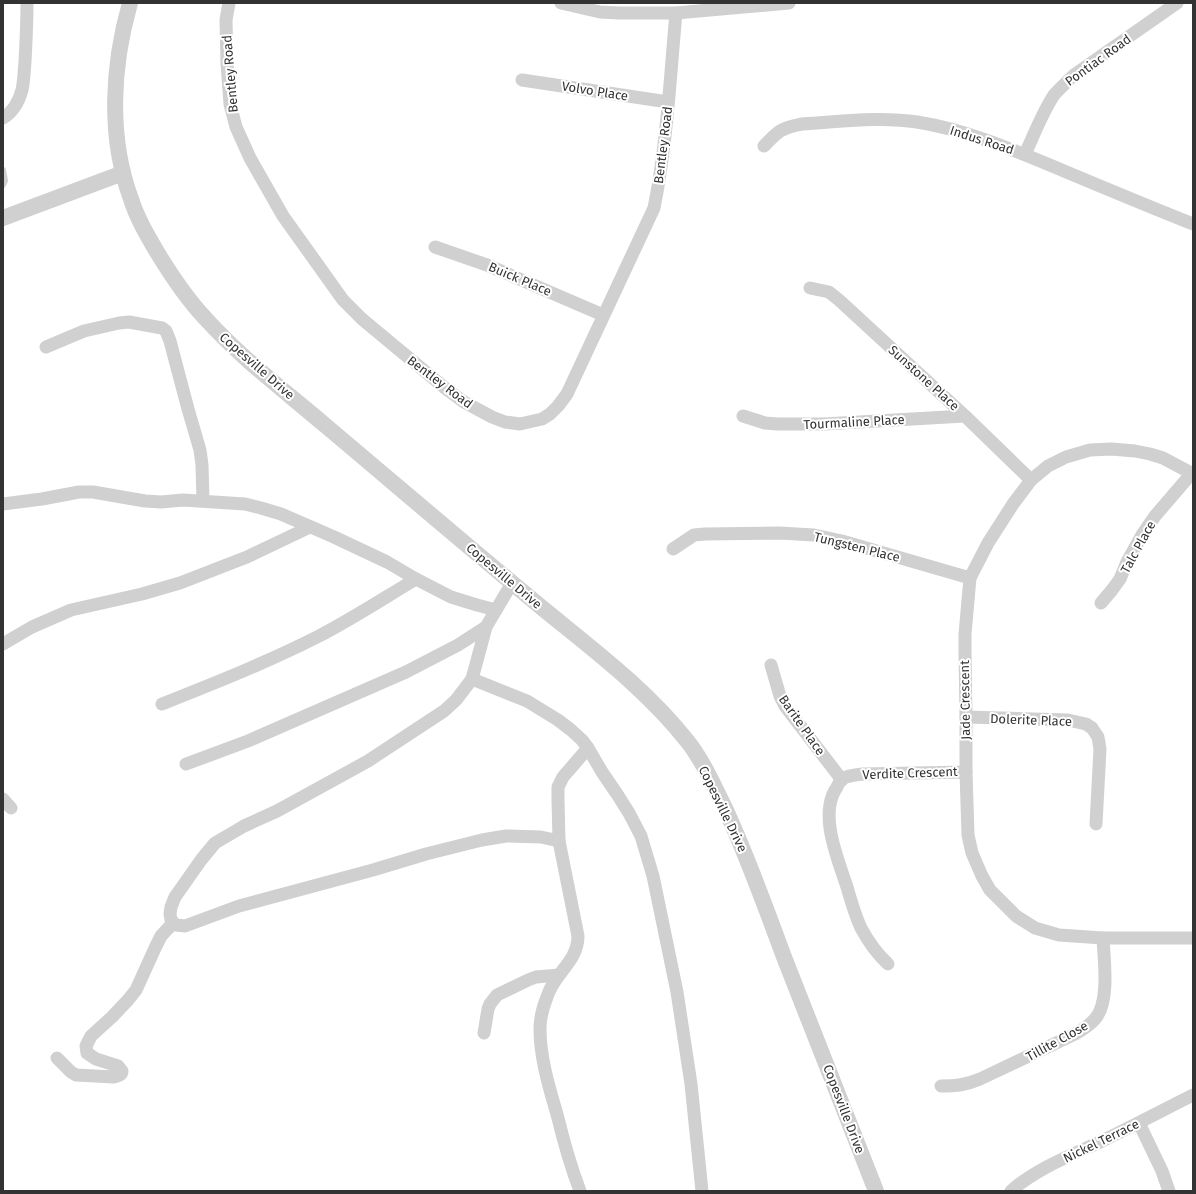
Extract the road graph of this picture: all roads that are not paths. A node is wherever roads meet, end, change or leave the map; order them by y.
1 (27, 3) edge
2 (130, 3) edge
3 (229, 3) edge
4 (561, 3) edge
5 (789, 3) edge
6 (1177, 3) edge
7 (676, 13) junction
8 (522, 80) dead end
9 (668, 102) junction
10 (3, 118) edge
11 (764, 146) dead end
12 (1025, 154) junction
13 (3, 170) edge
14 (123, 173) junction
15 (3, 185) edge
16 (3, 218) edge
17 (1193, 224) edge
18 (435, 247) dead end
19 (810, 288) dead end
20 (603, 315) junction
21 (46, 346) dead end
22 (743, 416) dead end
23 (965, 416) junction
24 (1192, 474) edge
25 (1031, 480) junction
26 (203, 501) junction
27 (3, 504) edge
28 (310, 527) junction
29 (673, 549) dead end
30 (970, 578) junction
31 (416, 579) junction
32 (512, 583) junction
33 (1101, 603) dead end
34 (496, 610) junction
35 (486, 627) junction
36 (3, 644) edge
37 (772, 665) dead end
38 (472, 679) junction
39 (162, 704) dead end
40 (966, 718) junction
41 (588, 748) junction
42 (186, 764) dead end
43 (966, 772) junction
44 (842, 780) junction
45 (1096, 824) dead end
46 (559, 841) junction
47 (173, 923) junction
48 (1103, 938) junction
49 (1193, 938) edge
50 (888, 964) dead end
51 (559, 975) junction
52 (484, 1033) dead end
53 (57, 1058) dead end
54 (941, 1086) dead end
55 (1193, 1095) edge
56 (1139, 1123) junction
57 (580, 1191) edge
58 (702, 1191) edge
59 (876, 1191) edge
60 (1011, 1191) edge
61 (1169, 1191) edge

1 - 10 street
2 - 14 street, Copesville Drive
3 - 20 street, Bentley Road
4 - 7 street
5 - 7 street
6 - 12 street, Pontiac Road
7 - 9 street, Bentley Road
8 - 9 street, Volvo Place
9 - 20 street, Bentley Road
11 - 12 street, Indus Road
12 - 17 street, Indus Road
13 - 15 lane
14 - 16 street
14 - 32 street, Copesville Drive
18 - 20 street, Buick Place
19 - 23 street, Sunstone Place
21 - 26 street
22 - 23 street, Tourmaline Place
23 - 25 street, Sunstone Place
24 - 25 street, Jade Crescent
24 - 33 street, Talc Place
25 - 30 street, Jade Crescent
26 - 27 street
26 - 28 street
28 - 31 street
28 - 36 street
29 - 30 street, Tungsten Place
30 - 40 street, Jade Crescent
31 - 34 street
31 - 39 street
32 - 34 street
32 - 59 street, Copesville Drive
34 - 35 street
35 - 38 street
35 - 42 street
37 - 44 street, Barite Place
38 - 41 street
38 - 47 street
40 - 43 street, Jade Crescent
40 - 45 street, Dolerite Place
41 - 46 street
41 - 58 street
43 - 44 street, Verdite Crescent
43 - 48 street, Jade Crescent
44 - 50 street
46 - 47 street
46 - 51 street
47 - 53 street
48 - 49 street, Jade Crescent
48 - 54 street, Tillite Close
51 - 52 street
51 - 57 street
55 - 56 street, Nickel Terrace
56 - 60 street, Nickel Terrace
56 - 61 street

